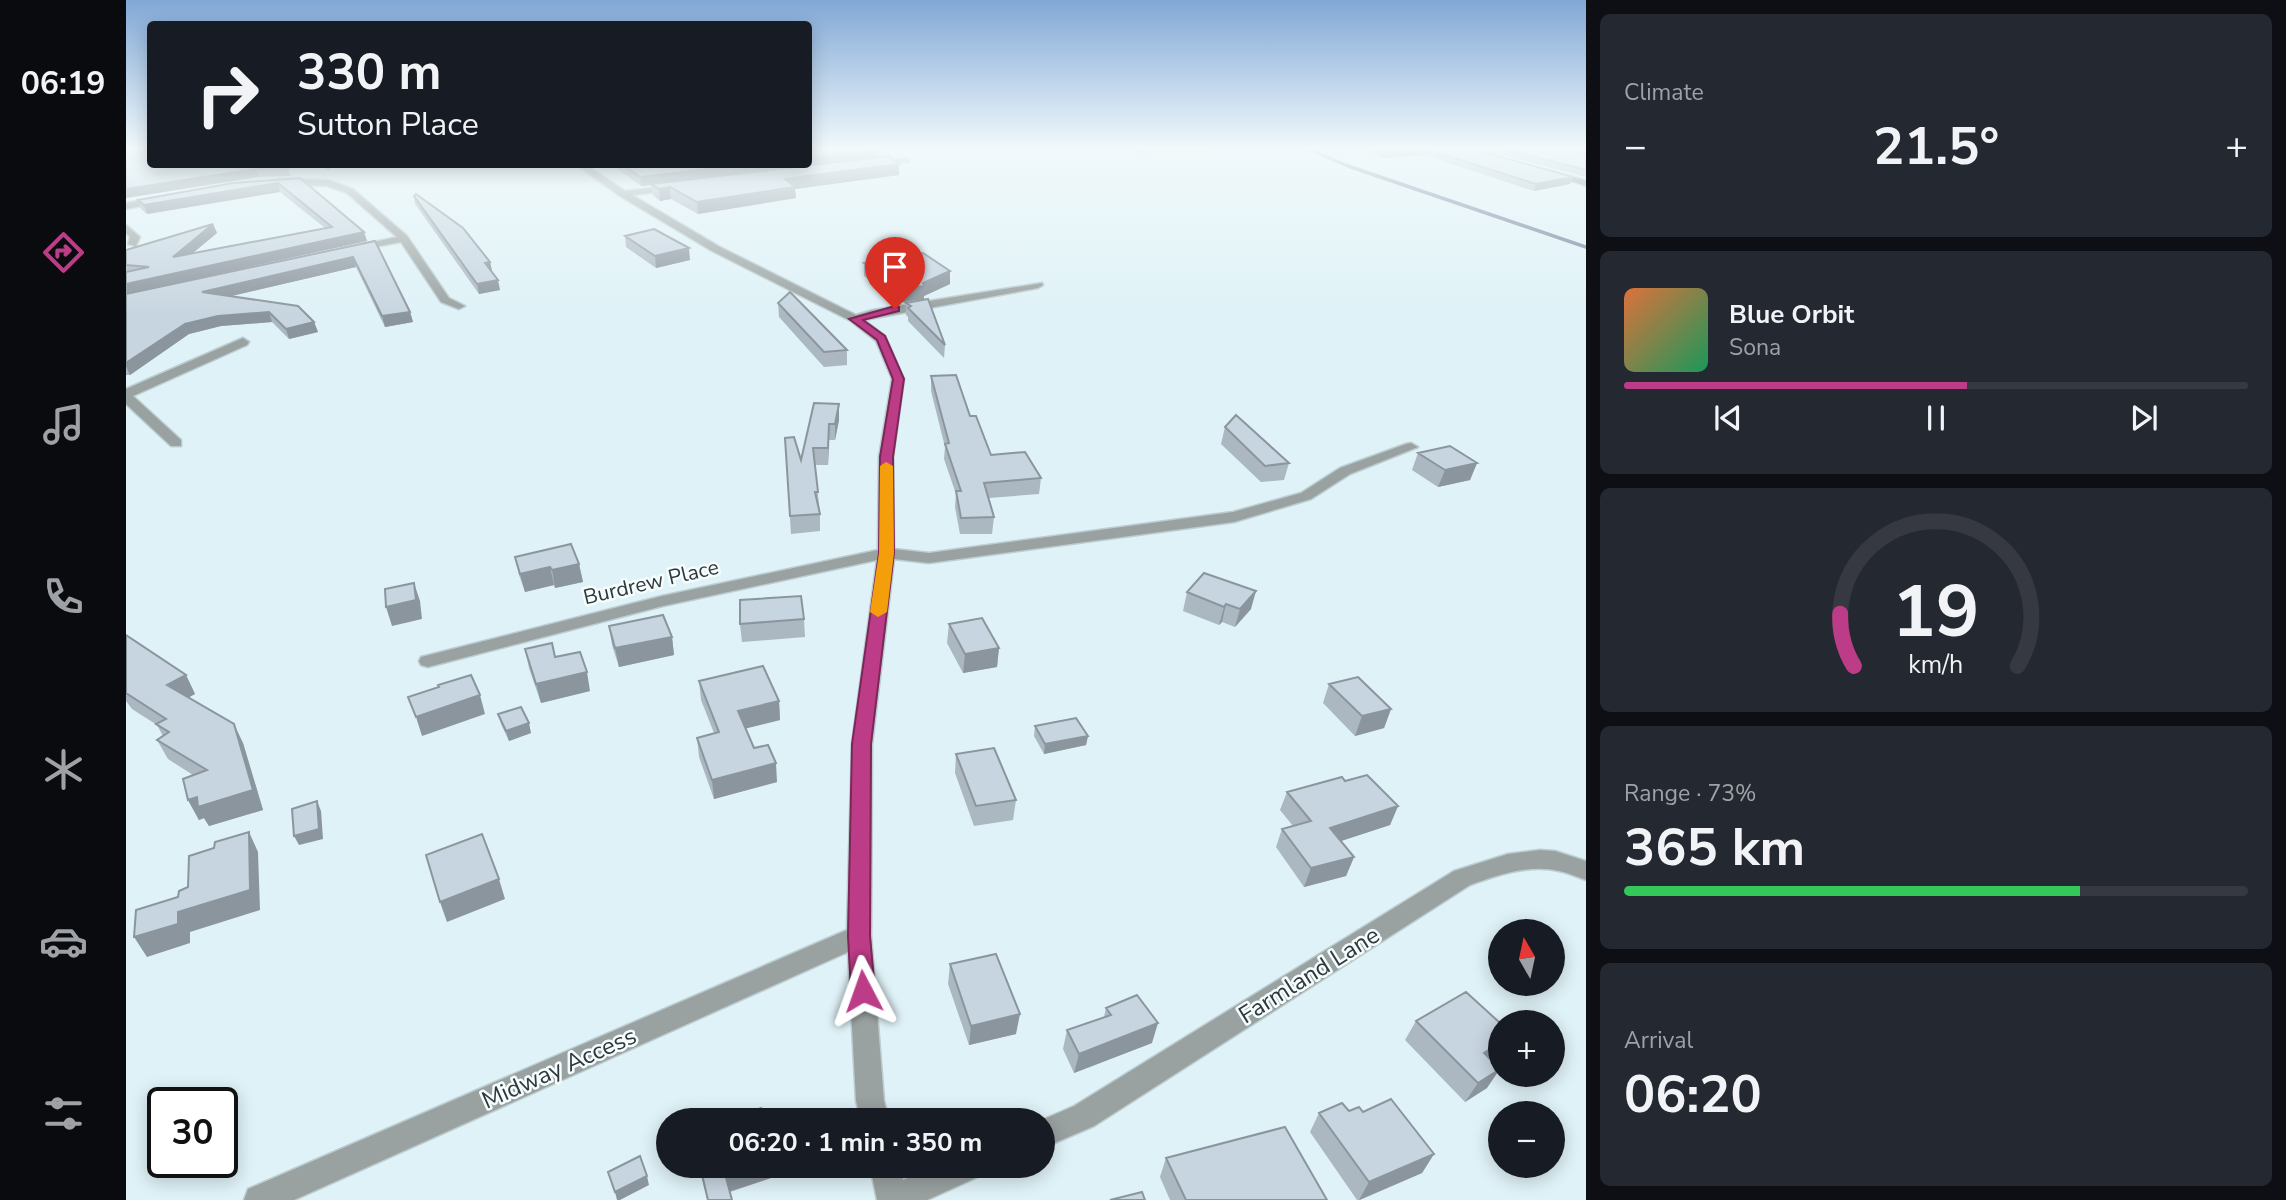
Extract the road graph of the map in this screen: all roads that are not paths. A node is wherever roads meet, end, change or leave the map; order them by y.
1 (362, 204) edge
2 (640, 204) edge
3 (126, 228) edge
4 (404, 238) junction
5 (133, 244) dead end
6 (338, 253) edge
7 (1038, 285) dead end
8 (459, 306) dead end
9 (855, 319) junction
10 (243, 342) dead end
11 (126, 395) edge
12 (176, 443) dead end
13 (1411, 447) dead end
14 (886, 553) junction
15 (428, 661) dead end
16 (1586, 871) edge
17 (859, 936) junction
18 (872, 1108) edge
19 (1055, 1129) edge
20 (887, 1178) edge
21 (942, 1178) edge
22 (259, 1200) edge
23 (892, 1200) edge

1 - 4 street
2 - 9 street
3 - 5 street
4 - 6 street
4 - 8 street
7 - 9 street
9 - 14 street
10 - 11 street
11 - 12 street
13 - 14 street, Burdrew Place
14 - 15 street, Burdrew Place
14 - 17 street
16 - 19 street, Farmland Lane
17 - 18 street
17 - 22 street, Midway Access
20 - 23 street
21 - 23 street

